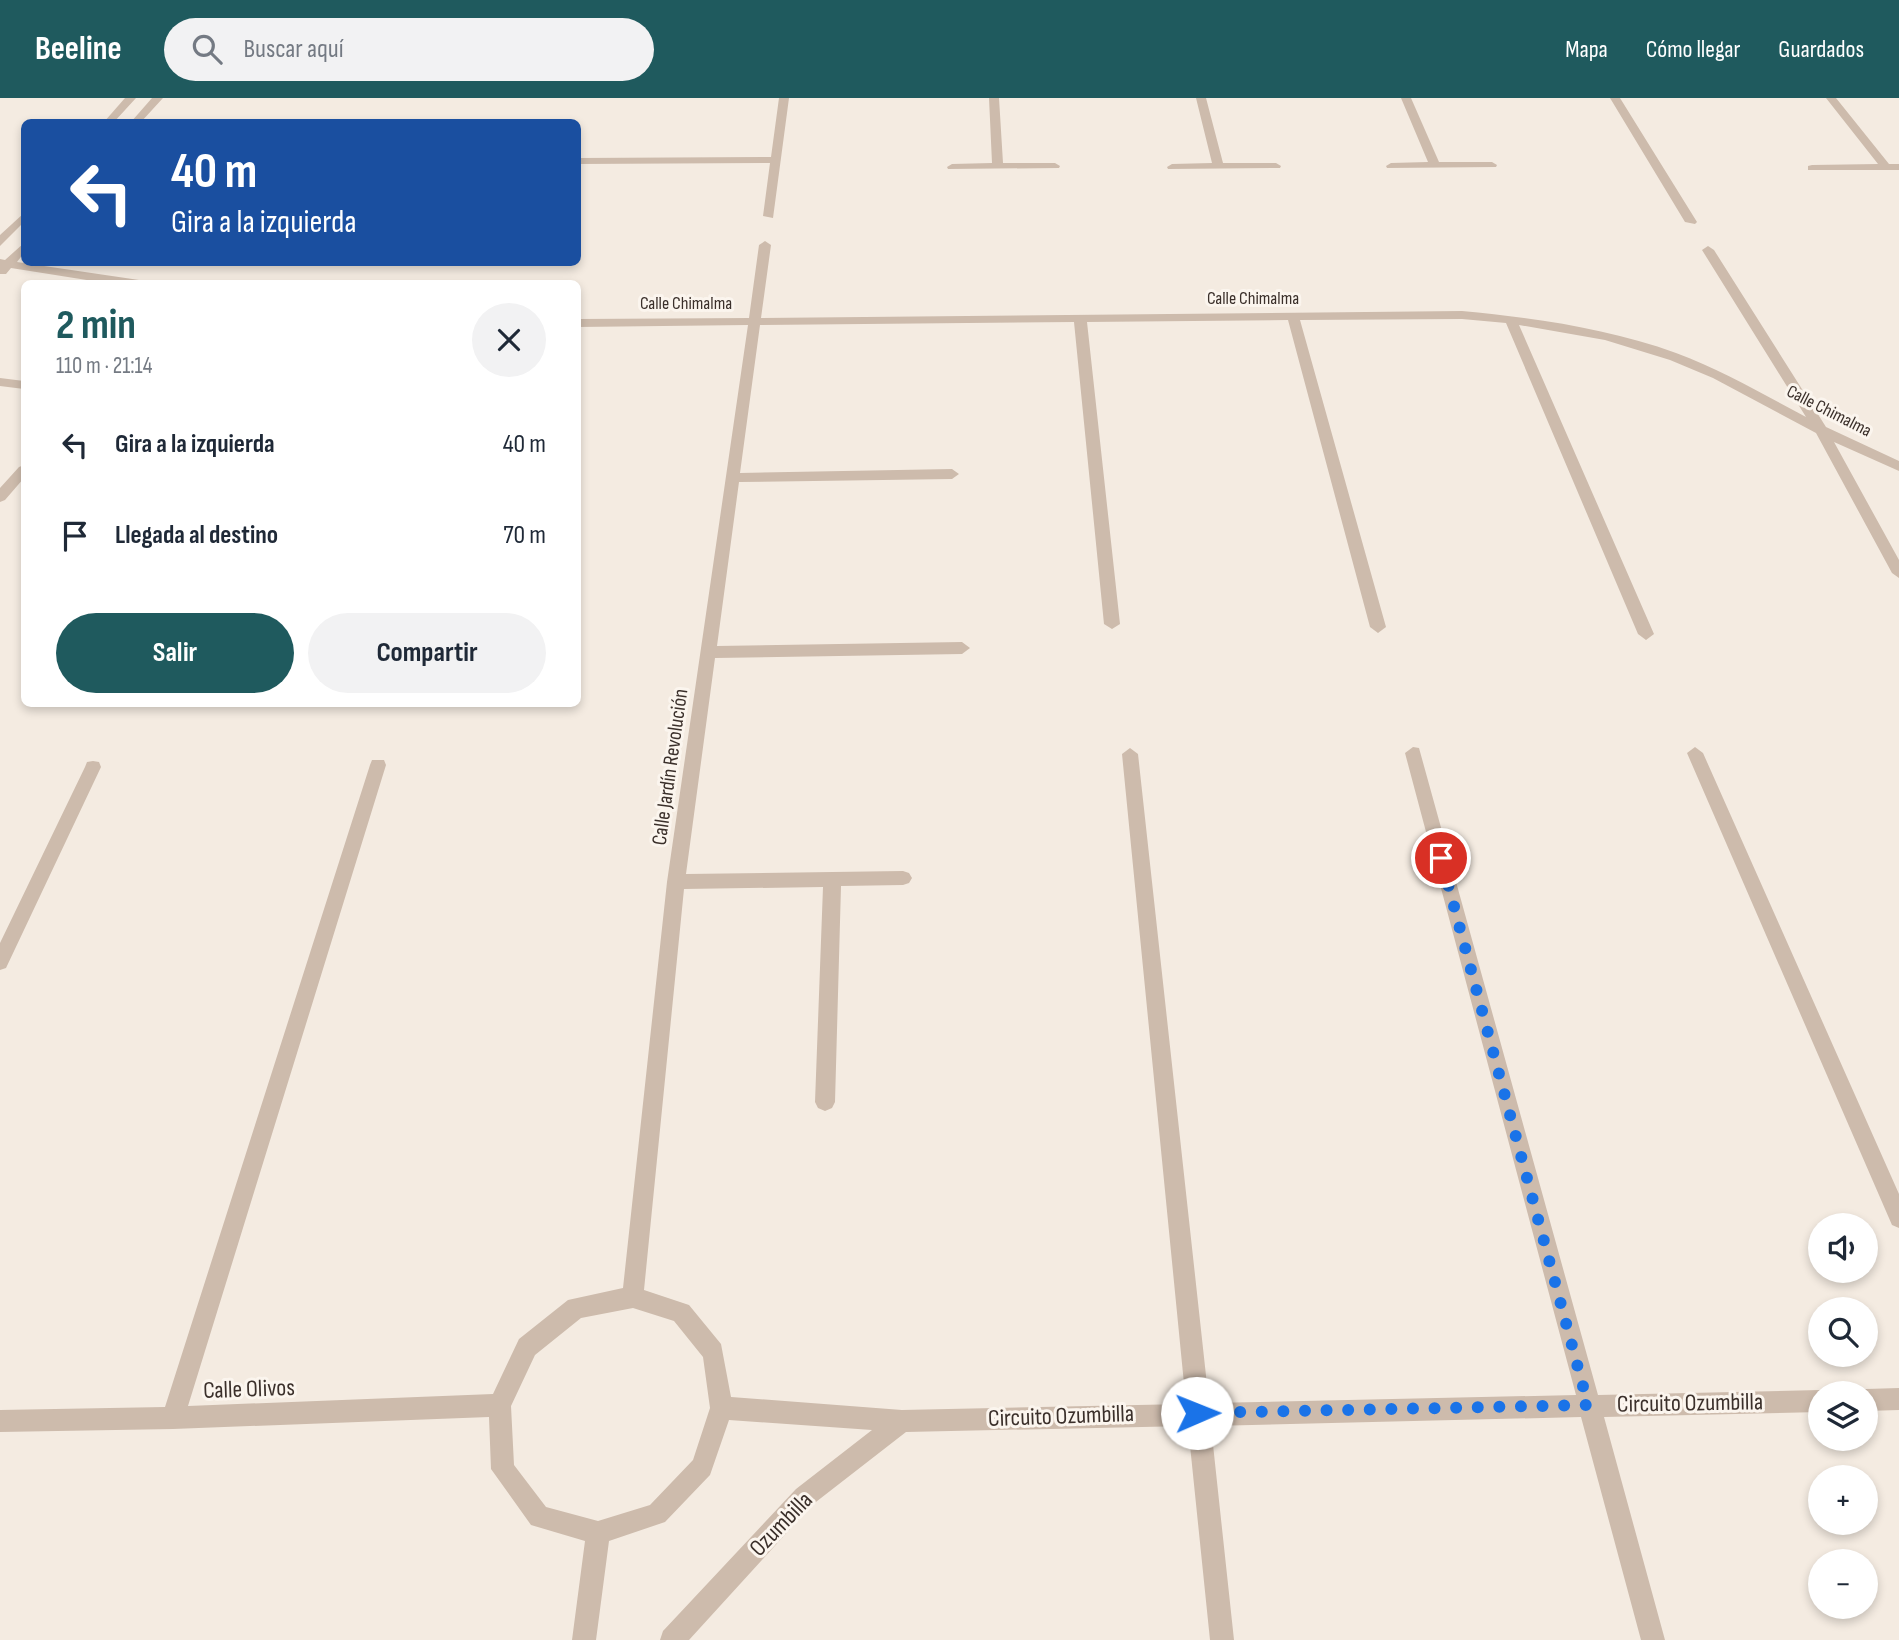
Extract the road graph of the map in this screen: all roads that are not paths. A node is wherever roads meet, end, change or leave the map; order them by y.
1 (131, 98) edge
2 (158, 98) edge
3 (784, 98) edge
4 (994, 98) edge
5 (1201, 98) edge
6 (1406, 98) edge
7 (1615, 98) edge
8 (1830, 98) edge
9 (112, 119) edge
10 (139, 119) edge
11 (776, 160) junction
12 (581, 161) edge
13 (1435, 165) junction
14 (998, 166) junction
15 (1055, 166) dead end
16 (1276, 166) dead end
17 (1391, 166) dead end
18 (1492, 166) dead end
19 (952, 167) dead end
20 (1172, 167) dead end
21 (1219, 167) junction
22 (1893, 167) edge
23 (1812, 168) dead end
24 (769, 216) dead end
25 (21, 219) edge
26 (1691, 222) dead end
27 (0, 242) edge
28 (765, 245) dead end
29 (21, 250) edge
30 (1708, 250) dead end
31 (3, 267) edge
32 (107, 280) edge
33 (1293, 317) junction
34 (1080, 318) junction
35 (1510, 320) junction
36 (756, 322) junction
37 (581, 323) edge
38 (0, 382) edge
39 (21, 385) edge
40 (1821, 430) junction
41 (1899, 467) edge
42 (21, 473) edge
43 (952, 474) dead end
44 (733, 478) junction
45 (0, 497) edge
46 (1897, 565) edge
47 (1112, 624) dead end
48 (1378, 627) dead end
49 (1646, 634) dead end
50 (962, 648) dead end
51 (710, 652) junction
52 (1413, 753) dead end
53 (1695, 753) dead end
54 (1130, 754) dead end
55 (377, 765) dead end
56 (93, 768) dead end
57 (903, 878) dead end
58 (832, 880) junction
59 (676, 882) junction
60 (0, 962) edge
61 (825, 1102) dead end
62 (1899, 1218) edge
63 (633, 1297) junction
64 (1899, 1399) edge
65 (1878, 1400) edge
66 (1808, 1401) edge
67 (500, 1405) junction
68 (1588, 1405) junction
69 (722, 1408) junction
70 (1197, 1413) junction
71 (173, 1418) junction
72 (0, 1421) edge
73 (902, 1421) junction
74 (598, 1533) junction
75 (584, 1640) edge
76 (672, 1640) edge
77 (1222, 1640) edge
78 (1653, 1640) edge

1 - 9 street
2 - 10 street
3 - 11 street
4 - 14 street
5 - 21 street
6 - 13 street
7 - 26 street
8 - 22 street
11 - 12 street
11 - 24 street
13 - 17 street
13 - 18 street
14 - 15 street
14 - 19 street
16 - 21 street
20 - 21 street
22 - 23 street
25 - 27 street
28 - 36 street, Calle Jardín Revolución
29 - 31 street
30 - 40 street
31 - 32 street
33 - 34 street, Calle Chimalma
33 - 35 street, Calle Chimalma
33 - 48 street
34 - 36 street, Calle Chimalma
34 - 47 street
35 - 40 street, Calle Chimalma
35 - 49 street
36 - 37 street, Calle Chimalma
36 - 44 street, Calle Jardín Revolución
38 - 39 street
40 - 41 street, Calle Chimalma
40 - 46 street
42 - 45 street
43 - 44 street
44 - 51 street, Calle Jardín Revolución
50 - 51 street
51 - 59 street, Calle Jardín Revolución
52 - 68 street
53 - 62 street
54 - 70 street
55 - 71 street
56 - 60 street
57 - 58 street
58 - 59 street
58 - 61 street
59 - 63 street, Calle Jardín Revolución
63 - 67 street
63 - 69 street
64 - 65 street
66 - 68 street, Circuito Ozumbilla
67 - 71 street, Calle Olivos
67 - 74 street
68 - 70 street, Circuito Ozumbilla
68 - 78 street
69 - 73 street, Circuito Ozumbilla
69 - 74 street
70 - 73 street, Circuito Ozumbilla
70 - 77 street
71 - 72 street, Calle Olivos
73 - 76 street, Ozumbilla
74 - 75 street

